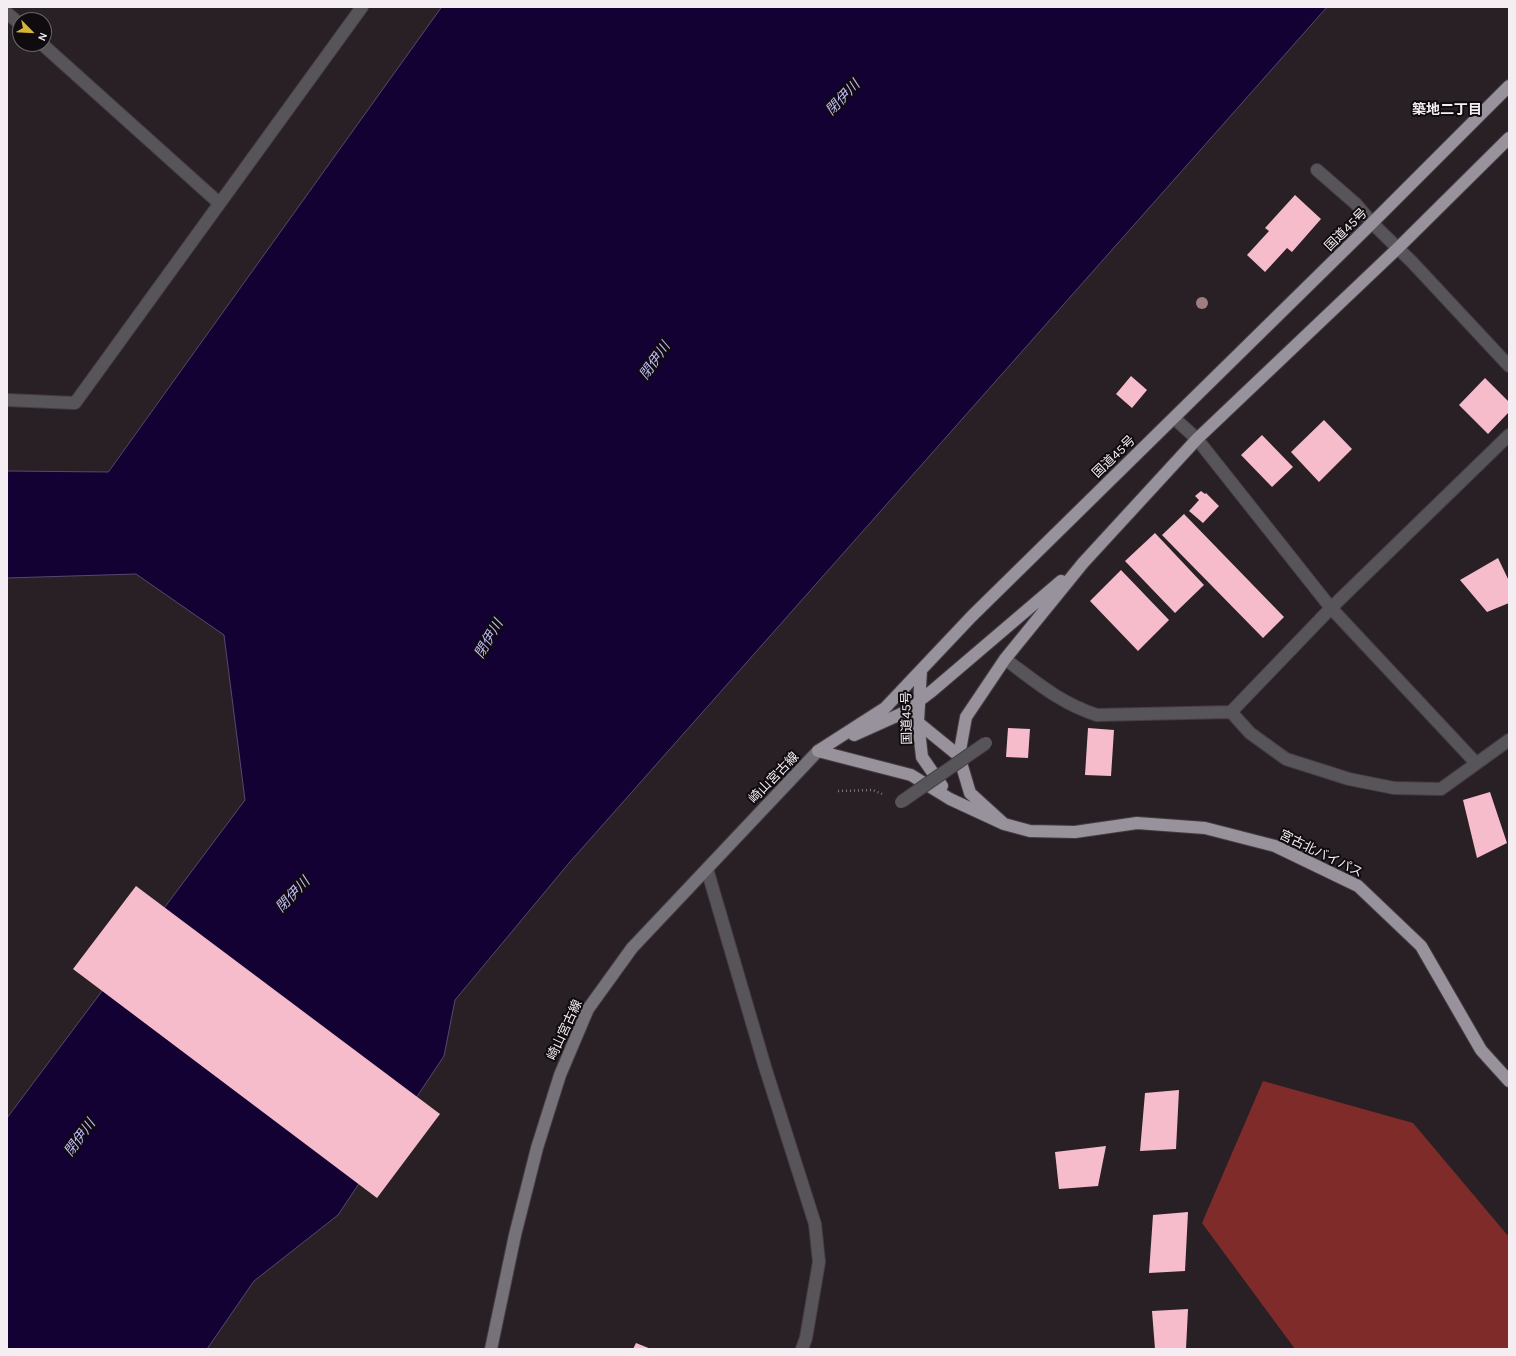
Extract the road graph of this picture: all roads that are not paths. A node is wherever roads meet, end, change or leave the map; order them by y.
1 (362, 7) edge
2 (51, 52) edge
3 (1509, 86) edge
4 (1509, 138) edge
5 (1317, 170) dead end
6 (219, 203) junction
7 (1372, 223) junction
8 (1398, 248) junction
9 (1509, 366) edge
10 (7, 400) edge
11 (1174, 418) junction
12 (1509, 435) edge
13 (1197, 439) junction
14 (1083, 562) junction
15 (1332, 608) junction
16 (1005, 659) junction
17 (921, 670) junction
18 (920, 700) junction
19 (885, 708) junction
20 (1231, 712) junction
21 (903, 713) junction
22 (918, 722) junction
23 (1509, 740) edge
24 (986, 743) dead end
25 (818, 751) junction
26 (959, 756) junction
27 (1476, 763) junction
28 (950, 799) junction
29 (901, 802) road end
30 (1004, 824) junction
31 (707, 869) junction
32 (1509, 1081) edge
33 (491, 1349) edge
34 (802, 1349) edge

1 - 6 street
2 - 6 street
3 - 7 highway, 国道45号
4 - 8 highway
5 - 7 street
6 - 10 street
7 - 8 street
7 - 11 highway, 国道45号
8 - 9 street
8 - 13 highway
11 - 13 street
11 - 17 highway, 国道45号
12 - 15 street
13 - 14 highway
13 - 15 street
14 - 16 highway
14 - 18 highway
15 - 20 street
15 - 27 street
16 - 20 street
16 - 26 highway
17 - 18 highway, 国道45号
17 - 19 highway
18 - 21 highway
18 - 22 highway, 国道45号
19 - 21 highway
19 - 25 highway
20 - 27 street
21 - 22 highway
21 - 25 highway
22 - 26 highway
22 - 28 highway, 国道45号
23 - 27 street
24 - 29 street, bridge
25 - 28 highway
25 - 31 main road, 崎山宮古線
26 - 30 highway
28 - 30 highway
30 - 32 highway, 宮古北バイパス
31 - 33 main road, 崎山宮古線
31 - 34 street

